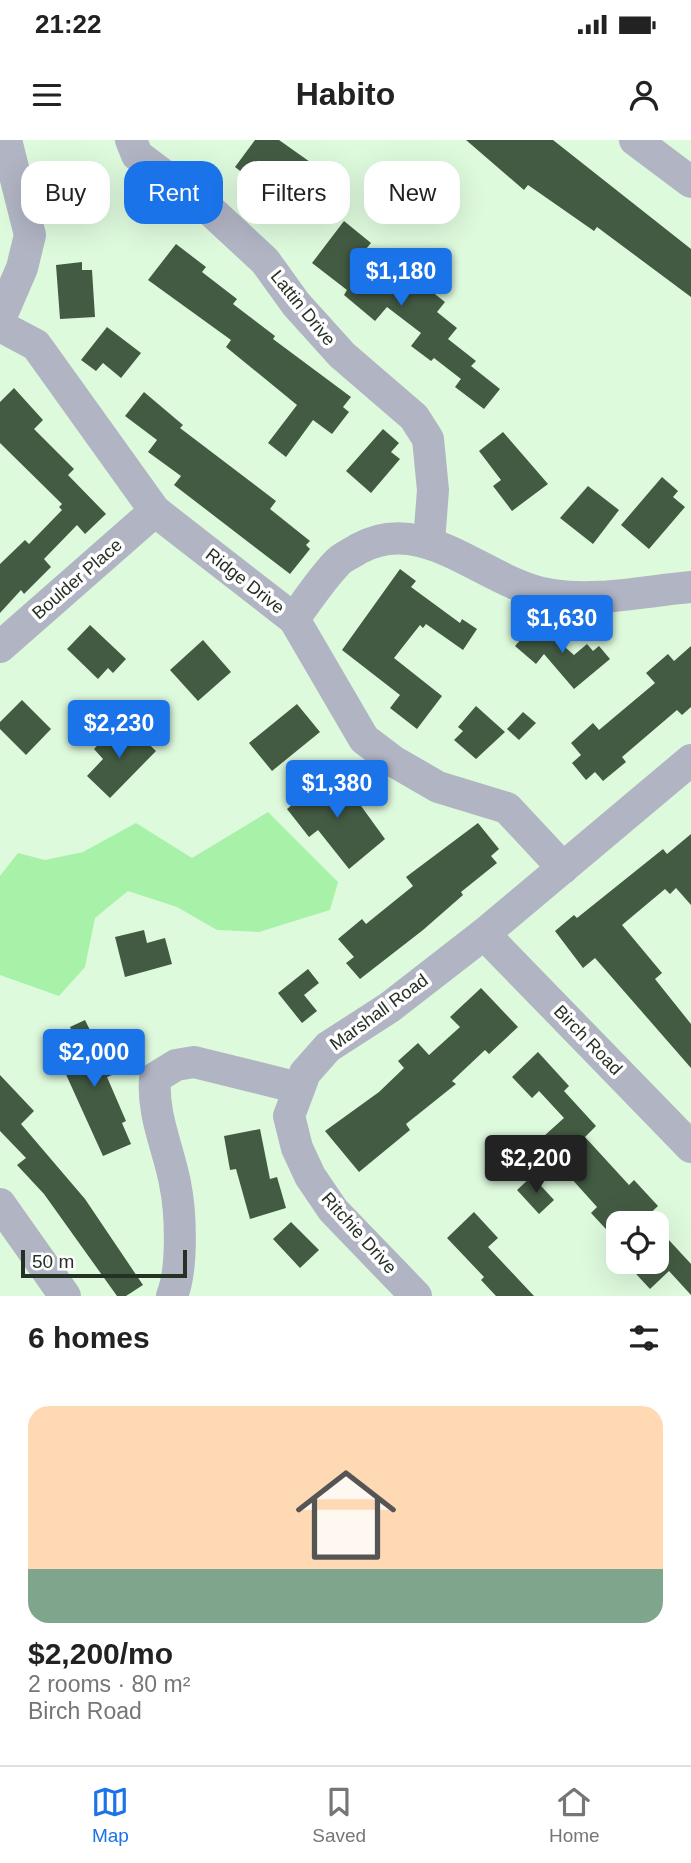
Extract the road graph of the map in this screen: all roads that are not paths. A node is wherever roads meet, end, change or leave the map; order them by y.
1 (6, 140) edge
2 (131, 140) edge
3 (635, 140) edge
4 (691, 182) edge
5 (0, 319) edge
6 (0, 326) edge
7 (155, 512) junction
8 (429, 542) junction
9 (691, 587) edge
10 (294, 619) junction
11 (0, 647) edge
12 (691, 761) edge
13 (563, 867) junction
14 (484, 934) junction
15 (299, 1087) junction
16 (691, 1147) edge
17 (0, 1204) edge
18 (65, 1296) edge
19 (172, 1296) edge
20 (416, 1296) edge

1 - 5 street
2 - 8 street, Lattin Drive
3 - 4 street
6 - 7 street, Ridge Drive
7 - 10 street, Ridge Drive
7 - 11 street, Boulder Place
8 - 9 street
8 - 10 street
10 - 13 street, Ridge Drive
12 - 13 street, Marshall Road
13 - 14 street, Marshall Road
14 - 15 street, Marshall Road
14 - 16 street, Birch Road
15 - 19 street
15 - 20 street, Ritchie Drive
17 - 18 street

